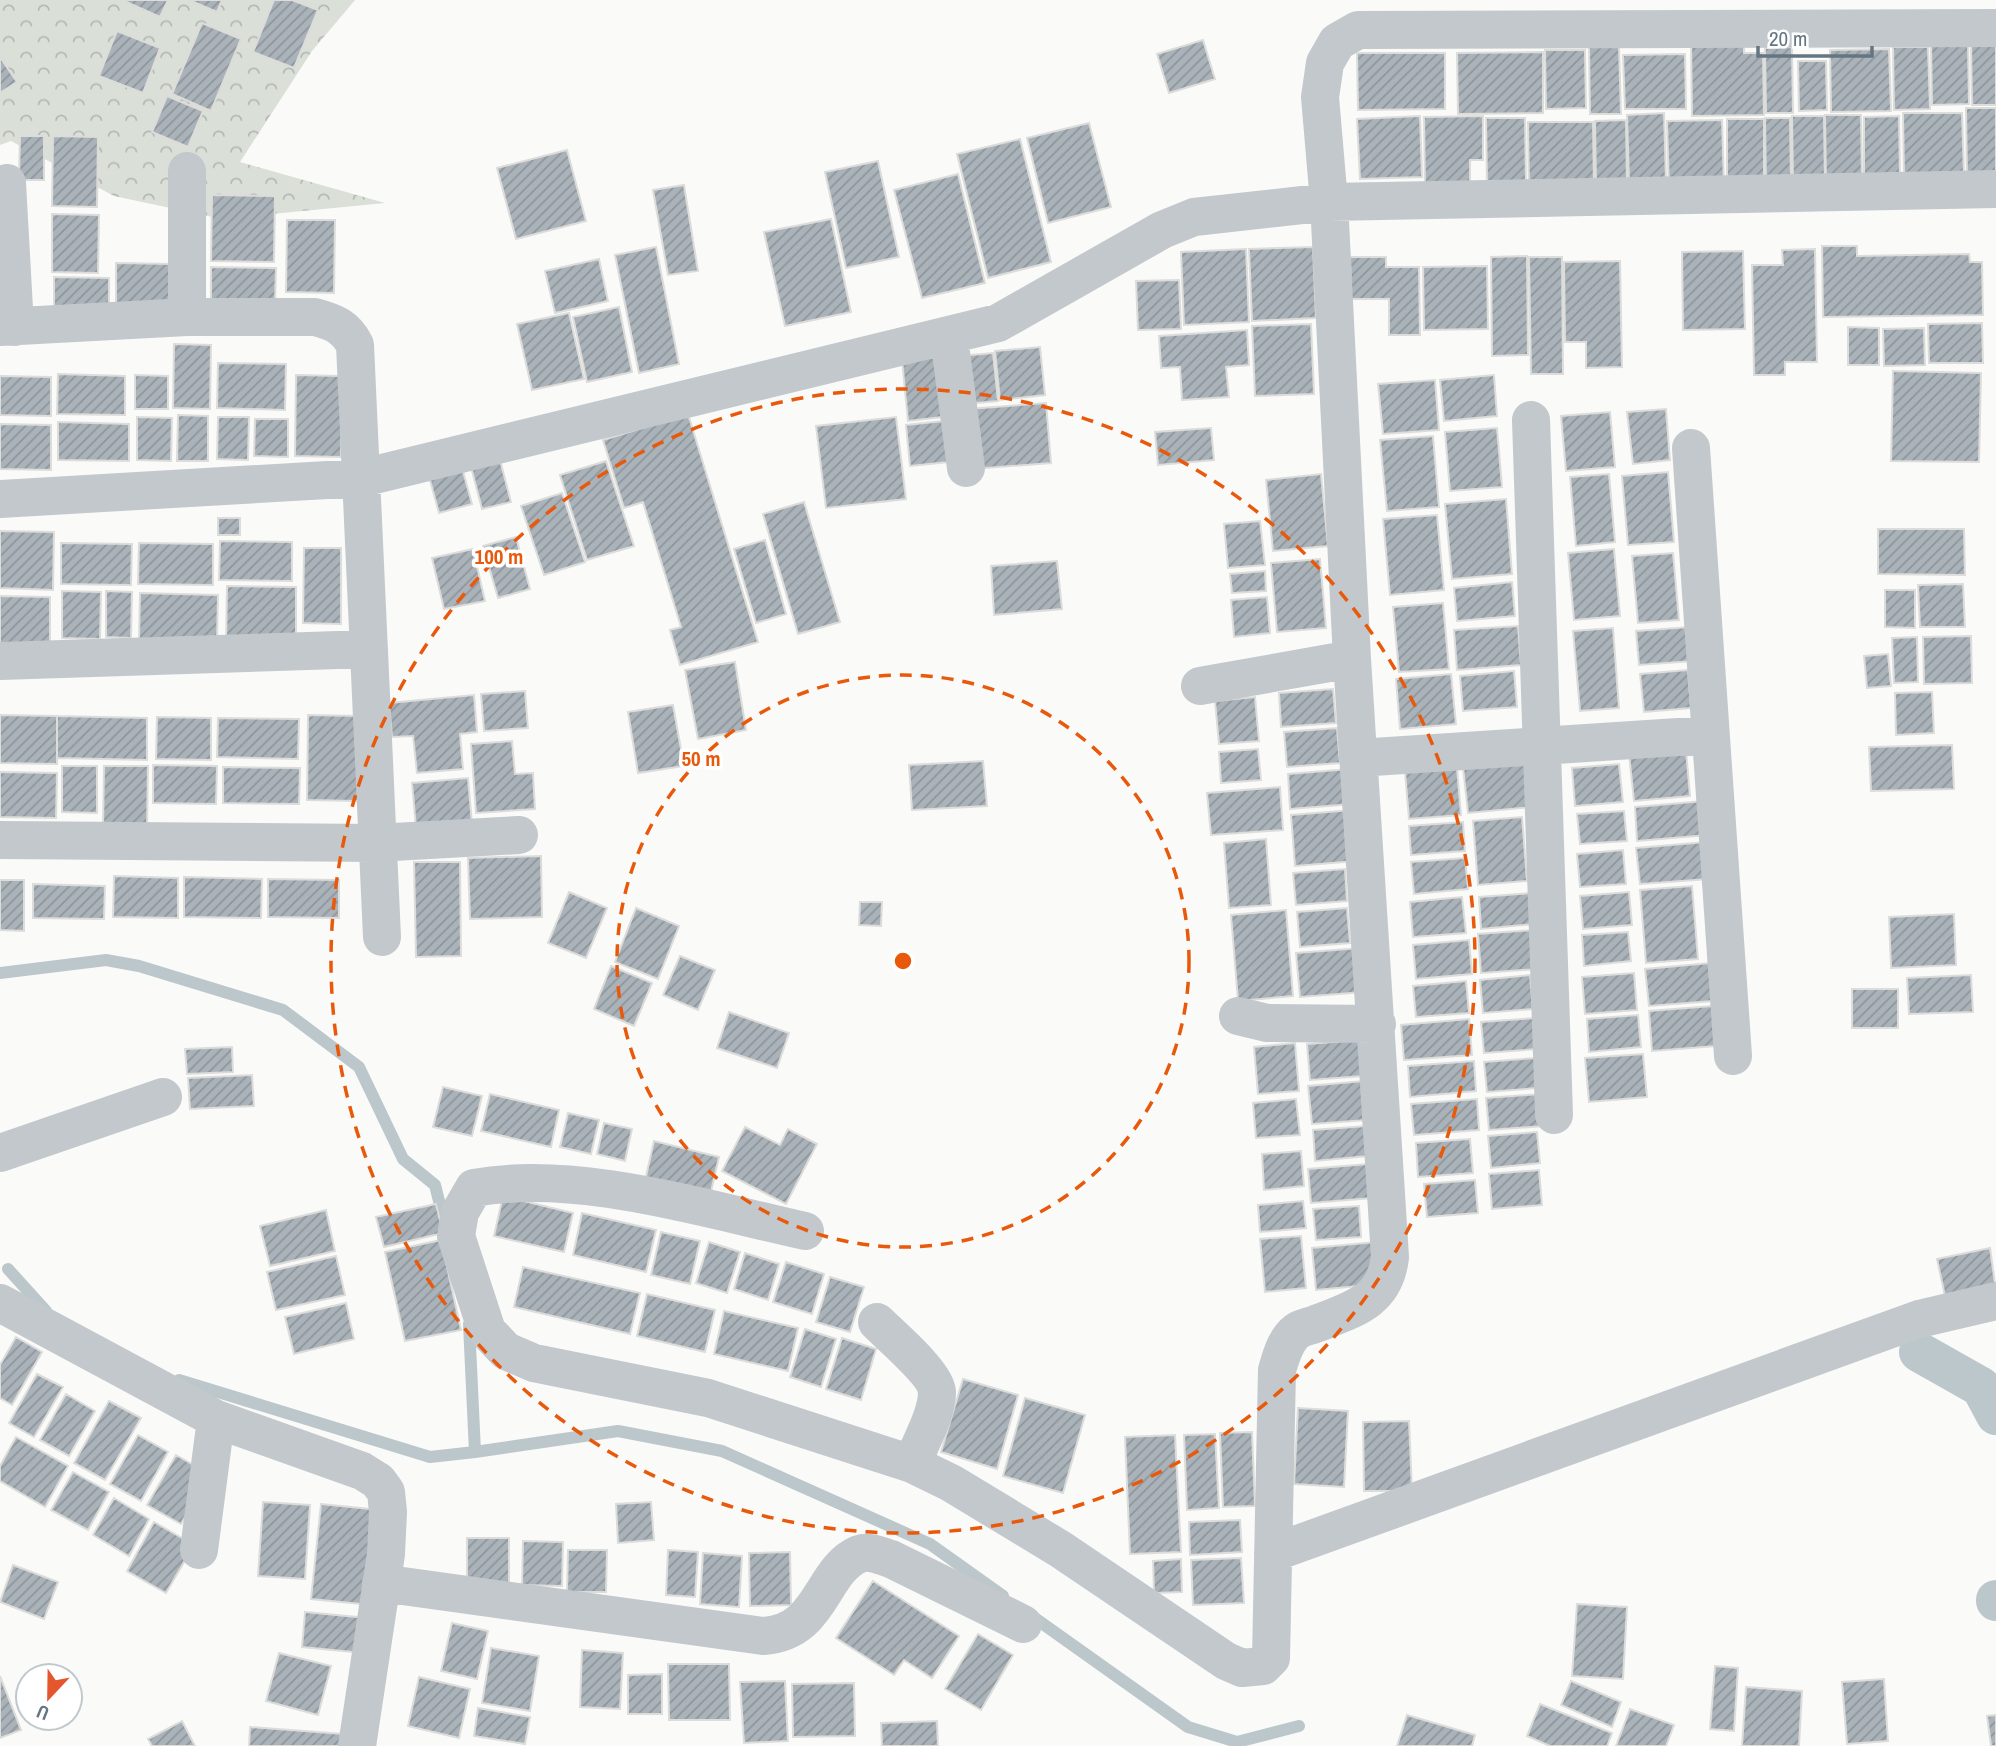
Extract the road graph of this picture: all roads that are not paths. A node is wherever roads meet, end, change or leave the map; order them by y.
1 (1996, 28) edge
2 (187, 171) dead end
3 (7, 183) dead end
4 (1996, 189) edge
5 (1329, 202) junction
6 (187, 317) junction
7 (7, 327) edge
8 (948, 337) junction
9 (1531, 420) dead end
10 (1691, 448) dead end
11 (966, 468) dead end
12 (362, 478) junction
13 (0, 499) edge
14 (369, 649) junction
15 (1352, 659) junction
16 (0, 661) edge
17 (1200, 686) dead end
18 (1709, 735) junction
19 (1542, 746) junction
20 (1358, 758) junction
21 (519, 835) dead end
22 (0, 840) edge
23 (376, 843) junction
24 (382, 937) dead end
25 (1238, 1016) dead end
26 (1377, 1024) junction
27 (1733, 1056) dead end
28 (163, 1097) dead end
29 (1554, 1115) dead end
30 (0, 1153) edge
31 (805, 1231) dead end
32 (1996, 1301) edge
33 (0, 1303) edge
34 (877, 1322) dead end
35 (216, 1419) junction
36 (912, 1464) junction
37 (199, 1550) dead end
38 (1273, 1553) junction
39 (381, 1583) junction
40 (1023, 1624) dead end
41 (357, 1746) edge

1 - 5 street
2 - 6 street
3 - 7 street
4 - 5 street
5 - 8 street
5 - 15 street
6 - 7 street
6 - 12 street
8 - 11 street
8 - 12 street
9 - 19 street
10 - 18 street
12 - 13 street
12 - 14 street
14 - 16 street
14 - 23 street
15 - 17 street
15 - 20 street
18 - 19 street
18 - 27 street
19 - 20 street
19 - 29 street
20 - 26 street
21 - 23 street
22 - 23 street
23 - 24 street
25 - 26 street
26 - 38 street
28 - 30 street
31 - 36 street
32 - 38 street
33 - 35 street
34 - 36 street
35 - 37 street
35 - 39 street
36 - 38 street
39 - 40 street
39 - 41 street

